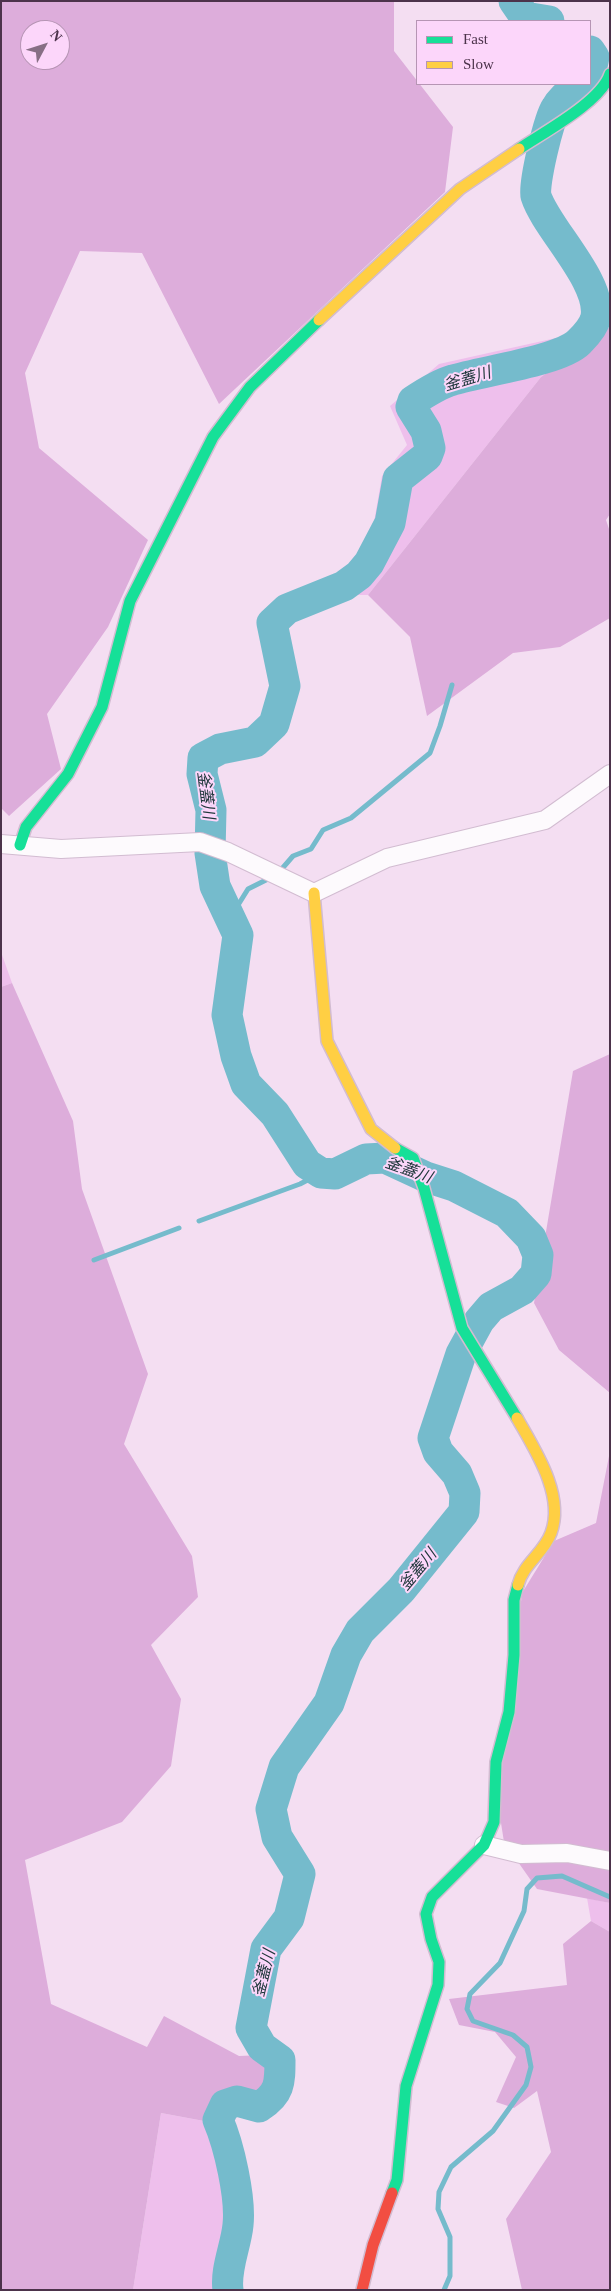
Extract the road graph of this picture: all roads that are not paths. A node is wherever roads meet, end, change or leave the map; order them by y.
1 (610, 74) edge
2 (610, 774) edge
3 (1, 844) edge
4 (20, 845) junction
5 (314, 893) junction
6 (484, 1845) junction
7 (610, 1861) edge
8 (362, 2290) edge

1 - 4 street
2 - 5 street
3 - 4 street
4 - 5 street
5 - 6 street
6 - 7 street
6 - 8 street

